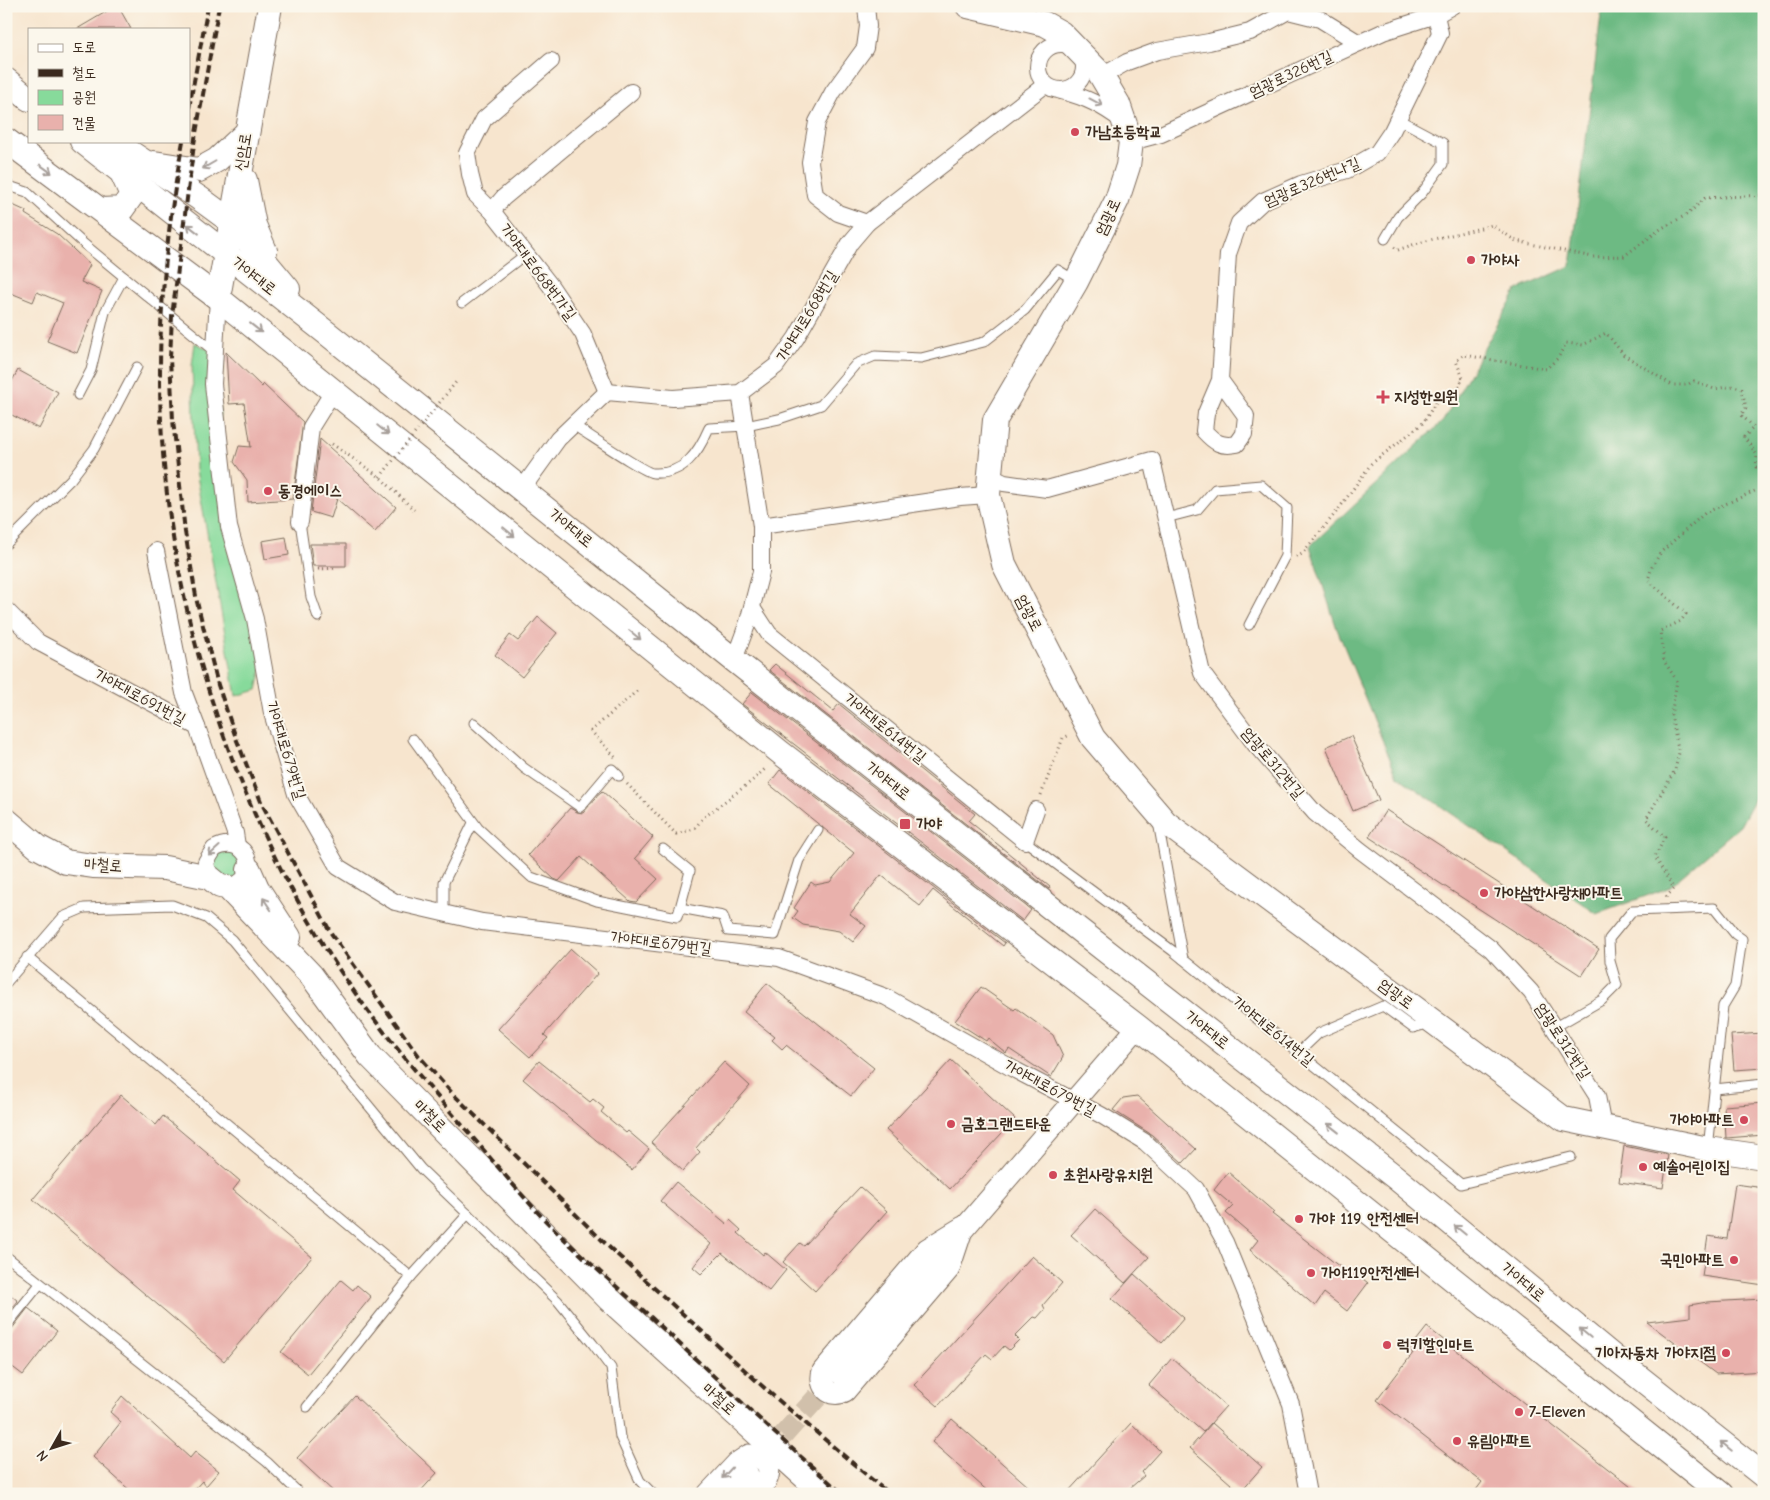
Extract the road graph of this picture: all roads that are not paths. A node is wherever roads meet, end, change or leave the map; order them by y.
1 (270, 6) edge
2 (866, 6) edge
3 (968, 6) edge
4 (1452, 6) edge
5 (1436, 15) junction
6 (1022, 18) junction
7 (1359, 43) junction
8 (1078, 50) junction
9 (1043, 51) junction
10 (551, 61) dead end
11 (6, 69) edge
12 (1102, 76) junction
13 (6, 80) edge
14 (28, 83) edge
15 (1045, 85) junction
16 (1061, 91) junction
17 (630, 92) dead end
18 (28, 98) edge
19 (1398, 119) junction
20 (246, 133) junction
21 (1128, 133) junction
22 (6, 140) edge
23 (83, 142) edge
24 (115, 142) edge
25 (136, 156) junction
26 (242, 162) junction
27 (123, 175) junction
28 (6, 185) edge
29 (102, 210) junction
30 (492, 211) junction
31 (233, 223) junction
32 (867, 223) junction
33 (1386, 240) road end
34 (526, 254) junction
35 (227, 255) junction
36 (276, 275) junction
37 (124, 277) junction
38 (1076, 282) junction
39 (218, 298) junction
40 (462, 303) dead end
41 (328, 334) junction
42 (215, 352) junction
43 (137, 367) dead end
44 (1220, 380) junction
45 (334, 390) junction
46 (607, 392) junction
47 (740, 393) junction
48 (78, 395) dead end
49 (573, 425) junction
50 (746, 426) junction
51 (989, 485) junction
52 (522, 489) junction
53 (1166, 518) junction
54 (300, 522) joint
55 (761, 526) junction
56 (6, 544) edge
57 (156, 551) dead end
58 (752, 608) junction
59 (6, 610) edge
60 (318, 617) dead end
61 (1249, 626) dead end
62 (734, 660) junction
63 (474, 723) dead end
64 (197, 727) junction
65 (413, 739) dead end
66 (620, 776) road end
67 (1036, 810) road end
68 (1156, 811) junction
69 (6, 820) edge
70 (474, 823) junction
71 (818, 830) dead end
72 (1025, 841) junction
73 (237, 846) junction
74 (663, 850) dead end
75 (249, 870) junction
76 (218, 882) junction
77 (680, 908) junction
78 (444, 913) junction
79 (27, 957) junction
80 (1183, 959) junction
81 (311, 975) junction
82 (6, 983) edge
83 (1434, 1022) junction
84 (1138, 1027) junction
85 (1555, 1027) junction
86 (1299, 1052) junction
87 (1764, 1084) edge
88 (1714, 1088) junction
89 (1076, 1101) junction
90 (1603, 1127) junction
91 (1708, 1149) junction
92 (1571, 1157) dead end
93 (1764, 1157) edge
94 (468, 1214) junction
95 (963, 1227) junction
96 (6, 1256) edge
97 (411, 1277) junction
98 (40, 1284) junction
99 (6, 1326) edge
100 (839, 1372) tunnel mouth
101 (306, 1408) dead end
102 (766, 1452) junction
103 (1764, 1476) edge
104 (752, 1484) edge
105 (300, 1494) edge
106 (653, 1494) edge
107 (708, 1494) edge
108 (731, 1494) edge
109 (824, 1494) edge
110 (1308, 1494) edge
111 (1721, 1494) edge

1 - 20 main road, 신암로
2 - 32 street
3 - 6 main road
4 - 5 street, 엄광로326번길
5 - 7 street, 엄광로326번길
5 - 19 street, 엄광로326번나길
6 - 8 main road
6 - 9 street
7 - 12 street
7 - 21 street, 엄광로326번길
8 - 9 street
8 - 12 main road
8 - 16 street
9 - 15 street
10 - 30 street
11 - 14 main road
12 - 21 main road
13 - 18 main road
15 - 16 street
15 - 32 street, 가야대로668번길
16 -> 21 street
17 - 30 street, 가야대로668번가길
19 - 33 lane
19 - 44 street, 엄광로326번나길
20 -> 25 main road
20 - 26 main road, 신암로
21 - 38 main road, 엄광로
22 -> 29 main road
23 - 27 main road, 가야대로
24 - 25 main road
25 - 31 main road
26 - 31 main road, 신암로
26 - 36 main road
27 - 29 main road
35 -> 27 main road, 가야대로
28 - 37 lane
29 - 39 main road
30 - 34 street, 가야대로668번가길
31 - 35 main road, 신암로
31 - 36 main road
32 - 47 street, 가야대로668번길
34 - 40 lane
34 - 46 street, 가야대로668번가길
35 - 39 main road, 신암로
35 - 41 main road, 가야대로
36 - 41 main road
37 - 42 lane
37 - 48 lane
38 - 50 lane
38 - 51 main road, 엄광로
39 - 42 street, 가야대로679번길
39 -> 45 main road
41 - 52 main road, 가야대로
42 - 78 street, 가야대로679번길
43 - 56 lane
44 - 44 street, 엄광로326번나길
45 - 54 street
45 -> 84 main road
46 - 47 street
46 - 49 street
47 - 50 street
49 - 50 lane
49 - 52 street
50 - 55 street
51 - 53 street, 엄광로312번길
51 - 55 street
51 - 68 main road, 엄광로
52 - 62 main road, 가야대로
53 - 61 lane
53 - 85 street, 엄광로312번길
54 - 60 lane
55 - 58 street
57 - 64 street
58 - 62 street
58 - 72 street, 가야대로614번길
59 - 64 street, 가야대로691번길
103 -> 62 main road, 가야대로
63 - 66 lane
64 - 73 street, 가야대로691번길
65 - 70 lane
67 - 72 street
68 - 80 lane
68 - 83 main road, 엄광로
69 - 76 main road, 마철로
70 - 77 lane
70 - 78 lane
71 - 77 lane
72 - 80 lane, 가야대로614번길
73 - 75 street
73 -> 76 street
74 - 77 lane
75 - 76 street
81 -> 75 main road
76 - 81 main road, 마철로
78 - 89 street, 가야대로679번길
79 - 82 lane
79 - 94 lane
79 - 97 lane
80 - 86 lane, 가야대로614번길
81 - 102 main road, 마철로
83 - 86 lane
83 - 90 main road, 엄광로
84 - 89 street
84 - 111 main road
85 - 88 lane
85 - 90 street, 엄광로312번길
86 - 92 lane, 가야대로614번길
87 - 88 lane
88 - 91 lane
89 - 95 street
89 - 110 street, 가야대로679번길
90 - 91 main road, 엄광로
91 - 93 main road, 엄광로
94 - 97 lane
94 - 106 lane
95 - 95 street
95 - 100 street
96 - 98 lane
97 - 101 lane
98 - 99 lane
98 - 105 lane
102 - 104 street
102 -> 107 street
102 - 109 main road, 마철로
104 - 108 street

